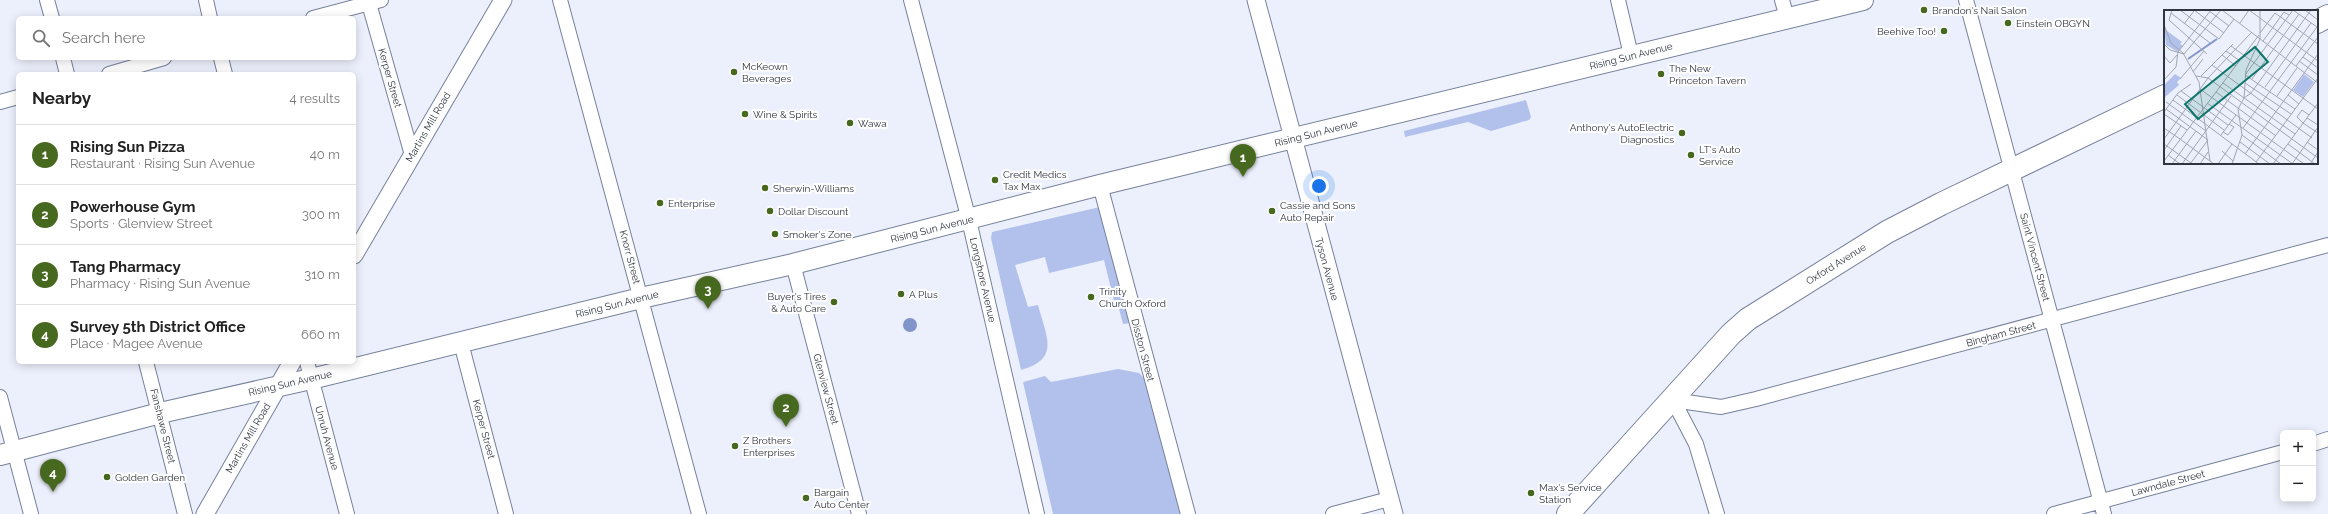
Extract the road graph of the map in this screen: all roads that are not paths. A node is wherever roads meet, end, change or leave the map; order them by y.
1 (47, 0) edge
2 (206, 0) edge
3 (503, 0) edge
4 (560, 0) edge
5 (911, 0) edge
6 (1256, 0) edge
7 (1618, 0) edge
8 (1863, 0) edge
9 (1966, 0) edge
10 (372, 1) edge
11 (1785, 9) edge
12 (51, 16) edge
13 (210, 16) edge
14 (320, 16) edge
15 (2328, 16) edge
16 (2318, 21) edge
17 (1631, 56) junction
18 (64, 60) edge
19 (157, 60) edge
20 (222, 60) edge
21 (66, 72) edge
22 (116, 72) edge
23 (224, 72) edge
24 (2164, 96) edge
25 (16, 98) edge
26 (0, 102) edge
27 (1292, 139) junction
28 (412, 155) junction
29 (2012, 170) junction
30 (1100, 185) junction
31 (969, 220) junction
32 (2328, 245) edge
33 (356, 251) edge
34 (793, 264) junction
35 (641, 298) junction
36 (2051, 320) junction
37 (461, 343) junction
38 (356, 362) edge
39 (147, 364) edge
40 (291, 364) edge
41 (343, 364) edge
42 (309, 370) edge
43 (278, 386) junction
44 (0, 396) edge
45 (1673, 400) junction
46 (160, 413) junction
47 (2328, 439) edge
48 (2316, 443) edge
49 (8, 453) edge
50 (2280, 453) edge
51 (1392, 507) edge
52 (2103, 508) edge
53 (31, 514) edge
54 (185, 514) edge
55 (205, 514) edge
56 (347, 514) edge
57 (506, 514) edge
58 (699, 514) edge
59 (859, 514) edge
60 (1037, 514) edge
61 (1188, 514) edge
62 (1333, 514) edge
63 (1568, 514) edge
64 (1717, 514) edge
65 (2054, 514) edge

1 - 12 street
2 - 13 street
3 - 28 street, Martins Mill Road
4 - 35 street, Knorr Street
5 - 31 street, Longshore Avenue
6 - 27 street, Tyson Avenue
7 - 17 street
8 - 11 main road, Rising Sun Avenue
9 - 29 street, Saint Vincent Street
10 - 14 street
10 - 28 street, Kerper Street
11 - 17 main road, Rising Sun Avenue
15 - 16 main road
17 - 27 main road, Rising Sun Avenue
18 - 21 street
19 - 22 street
20 - 23 street
24 - 29 main road, Oxford Avenue
25 - 26 street
27 - 30 main road, Rising Sun Avenue
27 - 51 street, Tyson Avenue
28 - 33 street, Martins Mill Road
29 - 36 street, Saint Vincent Street
29 - 45 main road, Oxford Avenue
30 - 31 main road, Rising Sun Avenue
30 - 61 street, Disston Street
31 - 34 main road, Rising Sun Avenue
31 - 60 street, Longshore Avenue
32 - 36 street, Bingham Street
34 - 35 main road, Rising Sun Avenue
34 - 59 street, Glenview Street
35 - 37 main road, Rising Sun Avenue
35 - 58 street, Knorr Street
36 - 45 street, Bingham Street
36 - 52 street, Saint Vincent Street
37 - 38 main road, Rising Sun Avenue
37 - 57 street, Kerper Street
39 - 46 street, Fanshawe Street
40 - 43 street, Martins Mill Road
41 - 42 main road, Rising Sun Avenue
42 - 43 main road, Rising Sun Avenue
42 - 56 street, Unruh Avenue
43 - 46 main road, Rising Sun Avenue
43 - 55 street, Martins Mill Road
44 - 49 street
45 - 63 main road, Oxford Avenue
45 - 64 street
46 - 49 main road, Rising Sun Avenue
46 - 54 street, Fanshawe Street
47 - 48 street
49 - 53 street
50 - 52 street, Lawndale Street
51 - 62 street
52 - 65 street, Lawndale Street

